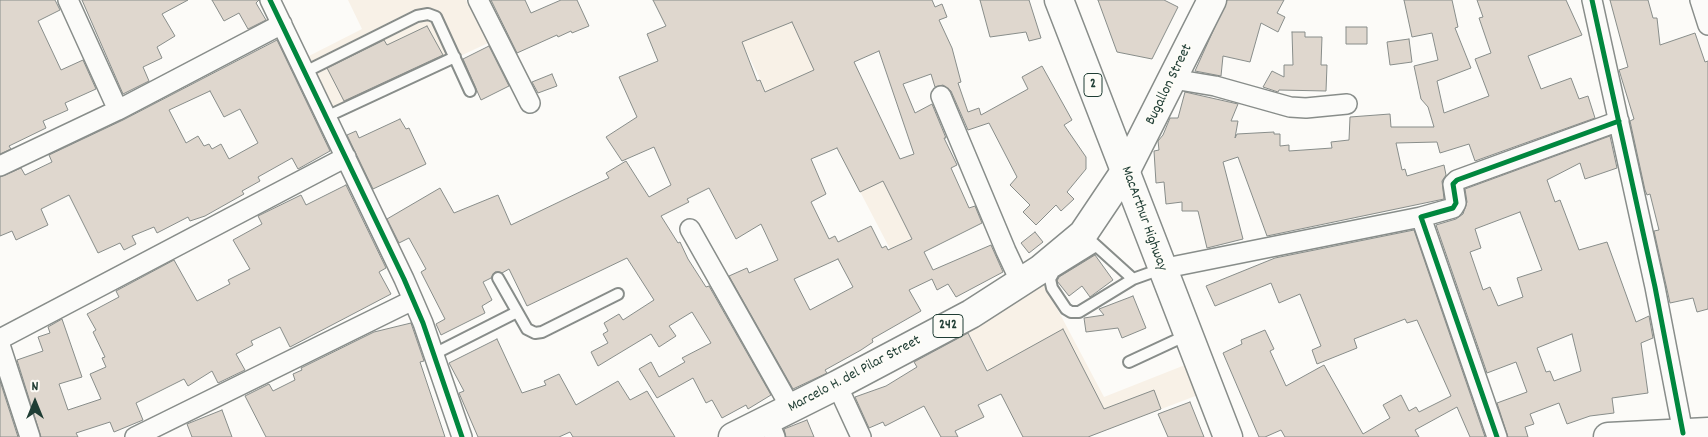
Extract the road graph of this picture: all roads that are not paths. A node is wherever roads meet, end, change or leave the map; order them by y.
1 (68, 0) edge
2 (270, 0) edge
3 (478, 0) edge
4 (1059, 0) edge
5 (1212, 0) edge
6 (1592, 0) edge
7 (1700, 0) edge
8 (282, 24) junction
9 (1708, 25) edge
10 (454, 57) junction
11 (305, 72) junction
12 (1173, 79) junction
13 (470, 91) dead end
14 (941, 96) dead end
15 (530, 103) dead end
16 (1347, 104) dead end
17 (118, 110) junction
18 (326, 117) junction
19 (1619, 121) junction
20 (346, 157) junction
21 (0, 166) edge
22 (1126, 170) junction
23 (1421, 217) junction
24 (690, 229) dead end
25 (1090, 240) junction
26 (1161, 270) junction
27 (498, 278) dead end
28 (1133, 279) junction
29 (1021, 283) junction
30 (618, 294) dead end
31 (413, 300) junction
32 (517, 312) junction
33 (1187, 335) junction
34 (0, 339) edge
35 (0, 345) edge
36 (434, 354) junction
37 (1129, 362) dead end
38 (837, 385) junction
39 (778, 422) edge
40 (1696, 433) edge
41 (30, 437) edge
42 (135, 437) edge
43 (462, 437) edge
44 (733, 437) edge
45 (861, 437) edge
46 (1228, 437) edge
47 (1497, 437) edge
48 (1608, 437) edge

1 - 17 street
2 - 8 street
3 - 15 street
4 - 22 main road, MacArthur Highway / 2
5 - 12 main road, Bugallon Street / 242
6 - 19 street
7 - 9 street
8 - 11 street
8 - 17 street
10 - 11 lane
10 - 13 lane
10 - 18 lane
11 - 18 street
12 - 16 street
12 - 22 main road, Bugallon Street / 242
14 - 29 street
17 - 21 street
18 - 20 street
19 - 23 street
19 - 40 street
20 - 31 street
20 - 34 street
22 - 25 main road, Marcelo H. del Pilar Street / 242
22 - 26 main road, MacArthur Highway / 2
23 - 26 street
23 - 47 street
24 - 39 street
25 - 28 lane
25 - 28 lane
25 - 29 main road, Marcelo H. del Pilar Street / 242
26 - 28 lane
26 - 33 main road, MacArthur Highway / 2
27 - 32 lane
29 - 38 main road, Marcelo H. del Pilar Street / 242
30 - 32 lane
31 - 36 street
31 - 42 street
32 - 36 lane
33 - 37 lane
33 - 46 main road, MacArthur Highway / 2
35 - 41 street
36 - 43 street
38 - 39 main road, Marcelo H. del Pilar Street / 242
38 - 45 street
39 - 44 main road, Marcelo H. del Pilar Street / 242
40 - 48 main road

